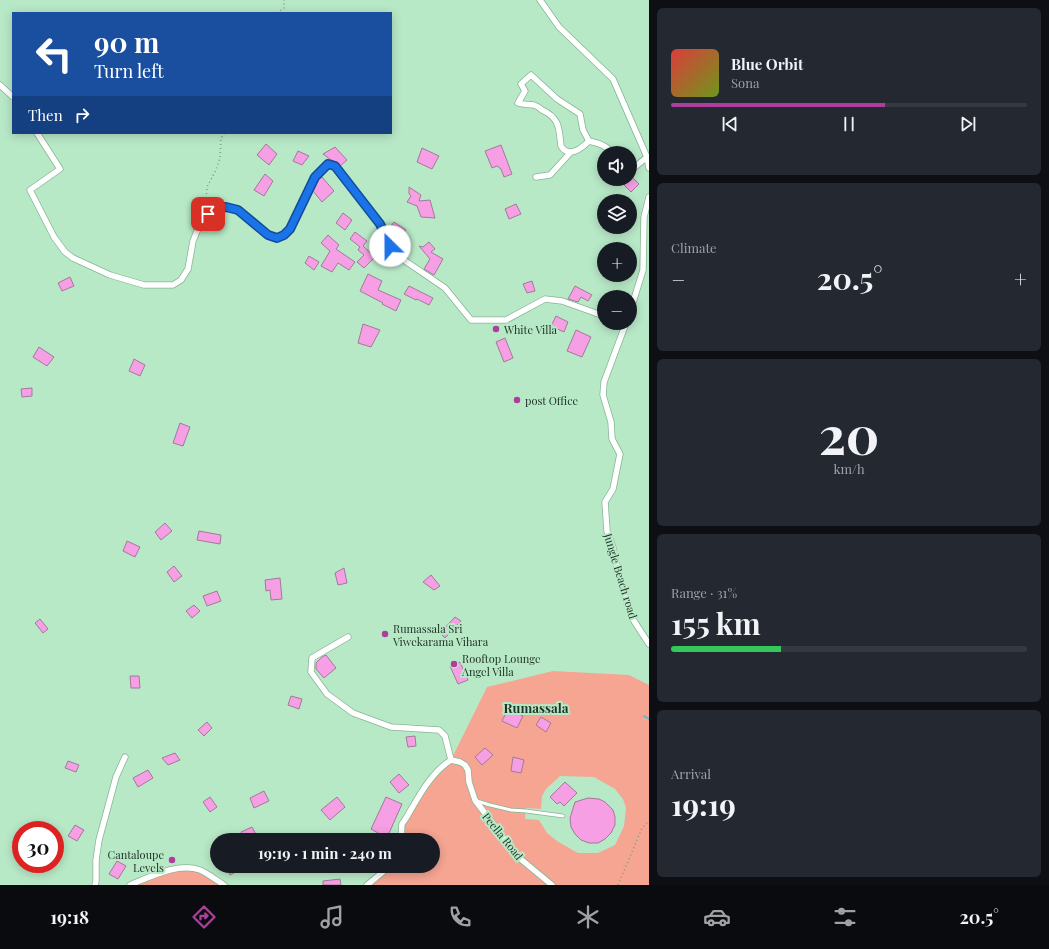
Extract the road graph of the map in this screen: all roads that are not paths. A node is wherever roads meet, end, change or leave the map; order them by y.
1 (540, 0) edge
2 (0, 85) edge
3 (12, 96) edge
4 (38, 134) edge
5 (589, 141) junction
6 (604, 146) edge
7 (571, 152) junction
8 (647, 157) junction
9 (637, 165) edge
10 (649, 168) edge
11 (536, 177) dead end
12 (649, 197) edge
13 (637, 290) edge
14 (597, 314) edge
15 (623, 330) edge
16 (348, 637) dead end
17 (649, 644) edge
18 (125, 757) dead end
19 (451, 760) junction
20 (475, 800) junction
21 (563, 816) dead end
22 (401, 833) edge
23 (382, 873) edge
24 (95, 885) edge
25 (130, 885) edge
26 (224, 885) edge
27 (367, 885) edge
28 (552, 885) edge

1 - 8 street
2 - 3 street
4 - 14 street
5 - 6 street
5 - 7 street
5 - 7 street
7 - 11 street
8 - 9 street
8 - 10 street
12 - 13 street
15 - 17 street, Jungle Beach road
16 - 19 street
18 - 24 street
19 - 20 street, Peella Road
19 - 22 street
20 - 21 lane
20 - 28 street, Peella Road
23 - 27 street
25 - 26 street

